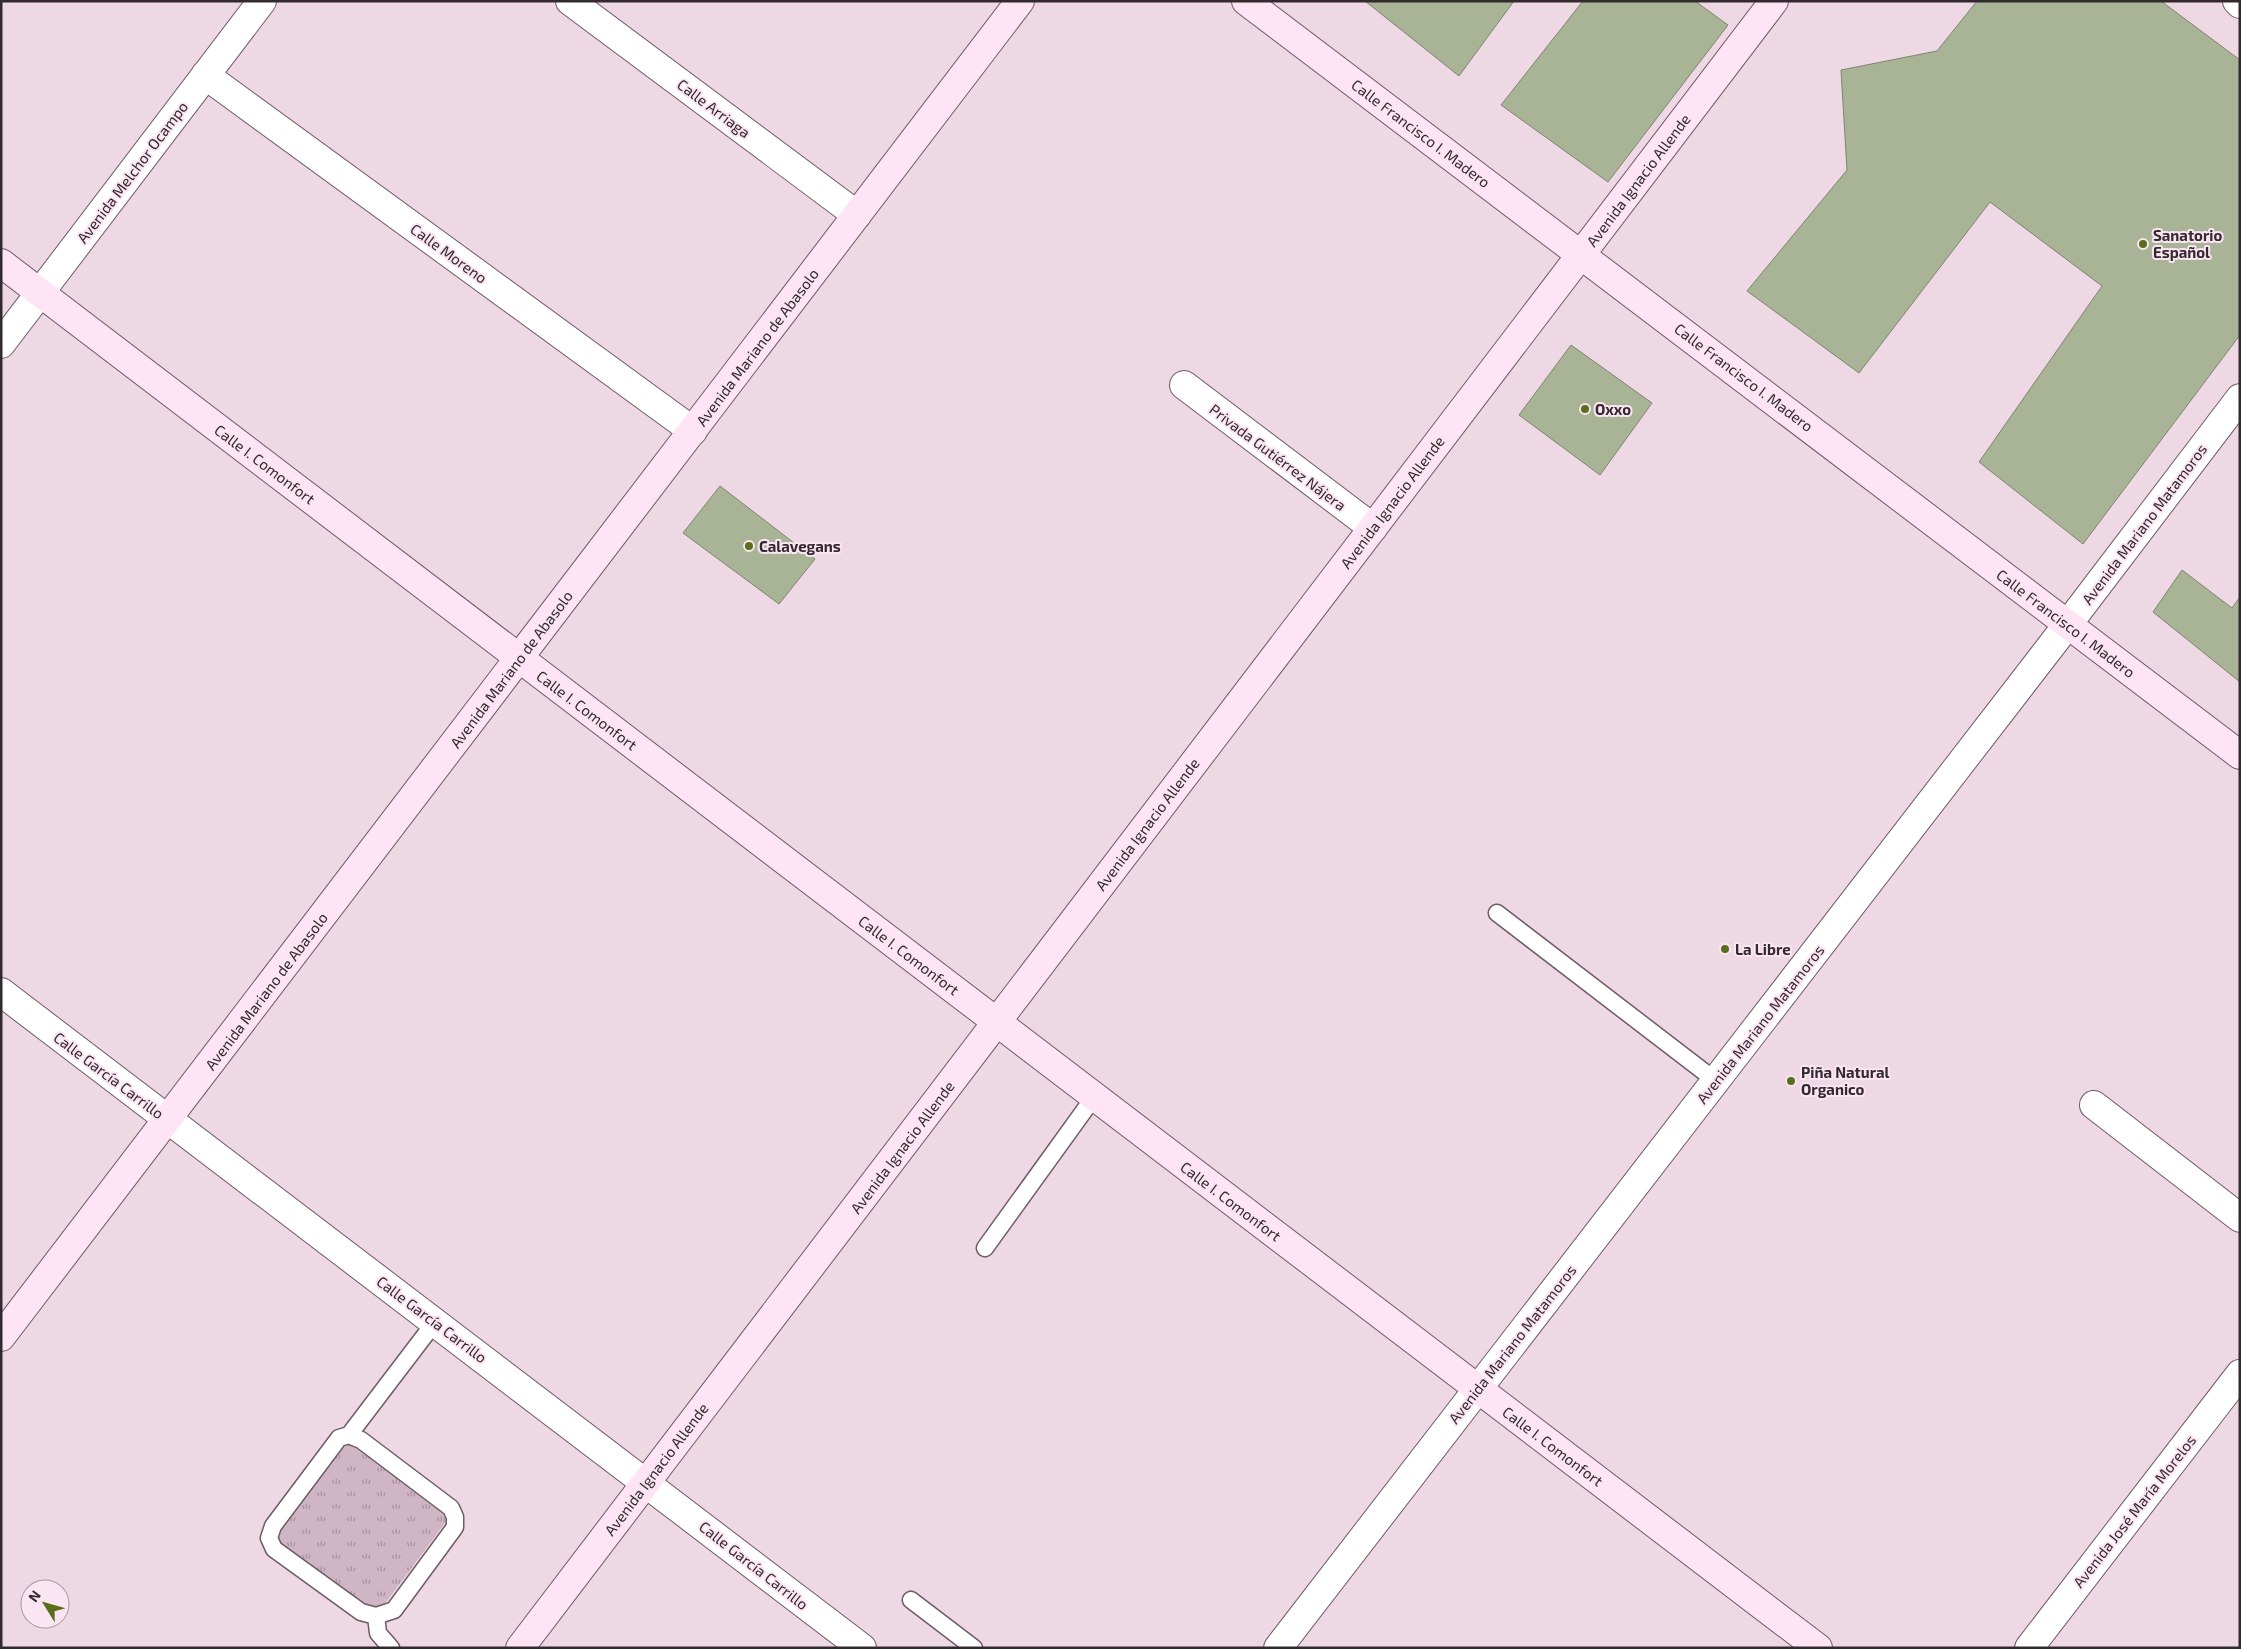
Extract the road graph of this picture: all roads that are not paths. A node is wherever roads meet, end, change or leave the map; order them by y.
1 (262, 1) edge
2 (570, 1) edge
3 (1020, 1) edge
4 (1246, 1) edge
5 (1774, 1) edge
6 (2237, 1) edge
7 (2240, 4) edge
8 (205, 75) junction
9 (858, 214) junction
10 (1581, 254) junction
11 (1, 263) edge
12 (40, 292) junction
13 (1, 344) edge
14 (1184, 386) dead end
15 (2240, 398) edge
16 (693, 431) junction
17 (1373, 528) junction
18 (2068, 624) junction
19 (520, 658) junction
20 (2240, 755) edge
21 (1497, 913) dead end
22 (1, 992) edge
23 (997, 1022) junction
24 (1716, 1081) junction
25 (1094, 1096) junction
26 (2094, 1105) dead end
27 (168, 1119) junction
28 (2240, 1218) edge
29 (985, 1248) dead end
30 (435, 1322) junction
31 (1, 1337) edge
32 (2240, 1374) edge
33 (1478, 1389) junction
34 (349, 1435) junction
35 (646, 1482) junction
36 (911, 1600) dead end
37 (376, 1616) junction
38 (391, 1648) edge
39 (520, 1648) edge
40 (862, 1648) edge
41 (974, 1648) edge
42 (1278, 1648) edge
43 (1818, 1648) edge
44 (2029, 1648) edge

1 - 8 street, Avenida Melchor Ocampo
2 - 9 street, Calle Arriaga
3 - 9 street, Avenida Mariano de Abasolo
4 - 10 street, Calle Francisco I. Madero
5 - 10 street, Avenida Ignacio Allende
6 - 7 street
8 - 12 street, Avenida Melchor Ocampo
8 - 16 street, Calle Moreno
9 - 16 street, Avenida Mariano de Abasolo
10 - 17 street, Avenida Ignacio Allende
10 - 18 street, Calle Francisco I. Madero
11 - 12 street, Calle I. Comonfort
12 - 13 street, Avenida Melchor Ocampo
12 - 19 street, Calle I. Comonfort
14 - 17 street, Privada Gutiérrez Nájera
15 - 18 street, Avenida Mariano Matamoros
16 - 19 street, Avenida Mariano de Abasolo
17 - 23 street, Avenida Ignacio Allende
18 - 20 street, Calle Francisco I. Madero
18 - 24 street, Avenida Mariano Matamoros
19 - 23 street, Calle I. Comonfort
19 - 27 street, Avenida Mariano de Abasolo
21 - 24 lane
22 - 27 street, Calle García Carrillo
23 - 25 street, Calle I. Comonfort
23 - 35 street, Avenida Ignacio Allende
24 - 33 street, Avenida Mariano Matamoros
25 - 29 lane
25 - 33 street, Calle I. Comonfort
26 - 28 street
27 - 30 street, Calle García Carrillo
27 - 31 street, Avenida Mariano de Abasolo
30 - 34 lane
30 - 35 street, Calle García Carrillo
32 - 44 street, Avenida José María Morelos
33 - 42 street, Avenida Mariano Matamoros
33 - 43 street, Calle I. Comonfort
34 - 37 lane
34 - 37 lane
35 - 39 street, Avenida Ignacio Allende
35 - 40 street, Calle García Carrillo
36 - 41 lane
37 - 38 lane

